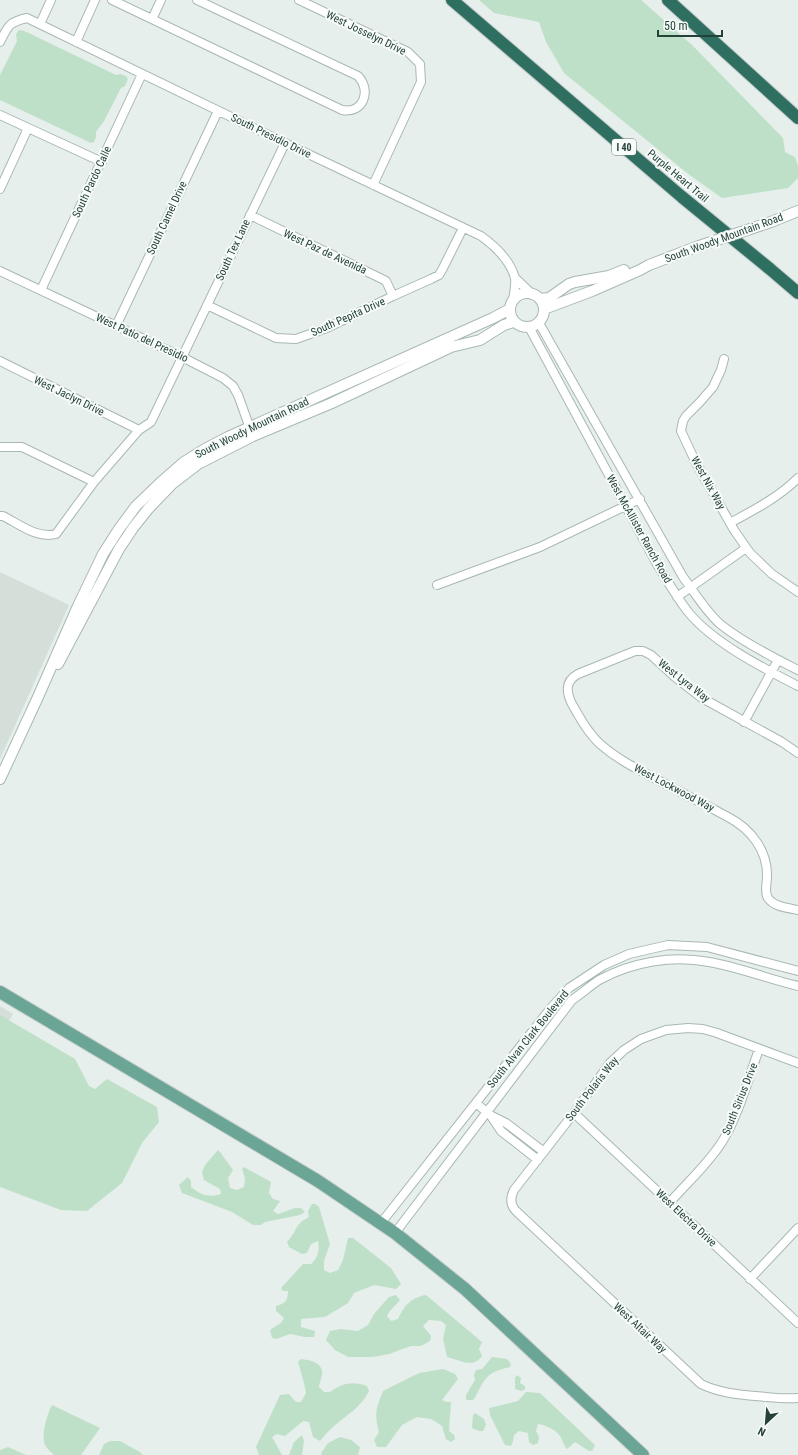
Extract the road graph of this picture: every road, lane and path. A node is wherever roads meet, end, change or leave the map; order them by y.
1 (51, 0) edge
2 (95, 0) edge
3 (112, 0) edge
4 (161, 0) edge
5 (197, 0) edge
6 (299, 0) edge
7 (452, 0) edge
8 (668, 0) edge
9 (152, 19) junction
10 (40, 24) junction
11 (0, 42) edge
12 (76, 42) junction
13 (142, 74) junction
14 (218, 111) junction
15 (0, 115) edge
16 (798, 118) edge
17 (28, 128) junction
18 (285, 143) junction
19 (102, 162) junction
20 (373, 185) junction
21 (0, 189) edge
22 (798, 211) edge
23 (250, 215) junction
24 (463, 228) junction
25 (649, 264) junction
26 (0, 271) edge
27 (515, 278) junction
28 (41, 290) junction
29 (798, 293) edge
30 (393, 296) junction
31 (537, 297) junction
32 (207, 305) junction
33 (511, 305) junction
34 (544, 309) junction
35 (513, 322) junction
36 (539, 323) junction
37 (116, 326) junction
38 (529, 328) junction
39 (182, 357) junction
40 (724, 359) dead end
41 (0, 362) edge
42 (139, 430) junction
43 (252, 432) junction
44 (0, 447) edge
45 (798, 478) edge
46 (94, 482) junction
47 (640, 500) junction
48 (626, 506) junction
49 (0, 516) edge
50 (730, 523) junction
51 (746, 548) junction
52 (437, 585) dead end
53 (690, 587) junction
54 (798, 592) edge
55 (677, 597) junction
56 (778, 660) junction
57 (798, 670) edge
58 (772, 672) junction
59 (568, 683) joint
60 (798, 686) edge
61 (744, 722) junction
62 (798, 753) edge
63 (0, 779) edge
64 (798, 910) edge
65 (798, 971) edge
66 (798, 986) edge
67 (0, 992) edge
68 (759, 1049) junction
69 (798, 1063) edge
70 (476, 1103) junction
71 (574, 1113) junction
72 (489, 1114) junction
73 (544, 1152) junction
74 (538, 1160) junction
75 (510, 1201) joint
76 (670, 1202) junction
77 (382, 1223) junction
78 (798, 1228) edge
79 (395, 1233) junction
80 (750, 1278) junction
81 (798, 1323) edge
82 (798, 1398) edge
83 (643, 1455) edge

1 - 10 street
2 - 12 street
3 - 9 street
4 - 9 street
5 - 9 street
6 - 20 street, West Josselyn Drive
7 - 29 highway, Purple Heart Trail / I 40
8 - 16 highway
10 - 11 street, South Presidio Drive
10 - 12 street, South Presidio Drive
12 - 13 street, South Presidio Drive
13 - 14 street, South Presidio Drive
13 - 19 street, South Pardo Calle
14 - 18 street, South Presidio Drive
14 - 37 street, South Camel Drive
15 - 17 street
17 - 19 street
17 - 21 street
18 - 20 street, South Presidio Drive
18 - 23 street, South Tex Lane
19 - 28 street, South Pardo Calle
20 - 24 street, South Presidio Drive
22 - 25 street, South Woody Mountain Road, bridge
23 - 30 street, West Paz de Avenida
23 - 32 street, South Tex Lane
24 - 27 street, South Presidio Drive
24 - 30 street, South Pepita Drive
25 - 31 street, South Woody Mountain Road
25 - 34 street, South Woody Mountain Road
26 - 28 street, West Patio del Presidio
27 - 31 street
27 - 33 street
28 - 37 street, West Patio del Presidio
30 - 32 street, South Pepita Drive
31 - 33 street
31 - 34 street
32 - 39 street, South Tex Lane
33 - 35 street
33 - 43 street, South Woody Mountain Road
34 - 36 street
35 - 38 street
35 - 43 street, South Woody Mountain Road
36 - 38 street
36 - 47 street, West McAllister Ranch Road
37 - 39 street, West Patio del Presidio
38 - 48 street, West McAllister Ranch Road
39 - 42 street, South Tex Lane
39 - 43 street, West Patio del Presidio
40 - 50 street, West Nix Way
41 - 42 street, West Jaclyn Drive
42 - 46 street, South Tex Lane
43 - 63 street, South Woody Mountain Road
44 - 46 street
45 - 50 street
46 - 49 street, South Tex Lane
47 - 48 street
47 - 53 street, West McAllister Ranch Road
48 - 52 street
48 - 55 street, West McAllister Ranch Road
50 - 51 street, West Nix Way
51 - 53 street
51 - 54 street, West Nix Way
53 - 55 street
53 - 56 street, West McAllister Ranch Road
55 - 58 street, West McAllister Ranch Road
56 - 57 street, West McAllister Ranch Road
56 - 58 street
58 - 60 street, West McAllister Ranch Road
58 - 61 street
59 - 61 street, West Lyra Way
59 - 64 street, West Lockwood Way
61 - 62 street, West Lyra Way
65 - 70 street, South Alvan Clark Boulevard
66 - 72 street, South Alvan Clark Boulevard
67 - 77 main road
68 - 69 street, South Polaris Way
68 - 71 street, South Polaris Way
68 - 76 street, South Sirius Drive
70 - 72 street
70 - 77 street, South Alvan Clark Boulevard
71 - 73 street, South Polaris Way
71 - 76 street, West Electra Drive
72 - 73 street
72 - 74 street
72 - 79 street, South Alvan Clark Boulevard
73 - 74 street, South Polaris Way
74 - 75 street, South Polaris Way
75 - 82 street, West Altair Way
76 - 80 street, West Electra Drive
77 - 79 main road
78 - 80 street
79 - 83 main road
80 - 81 street, West Electra Drive

